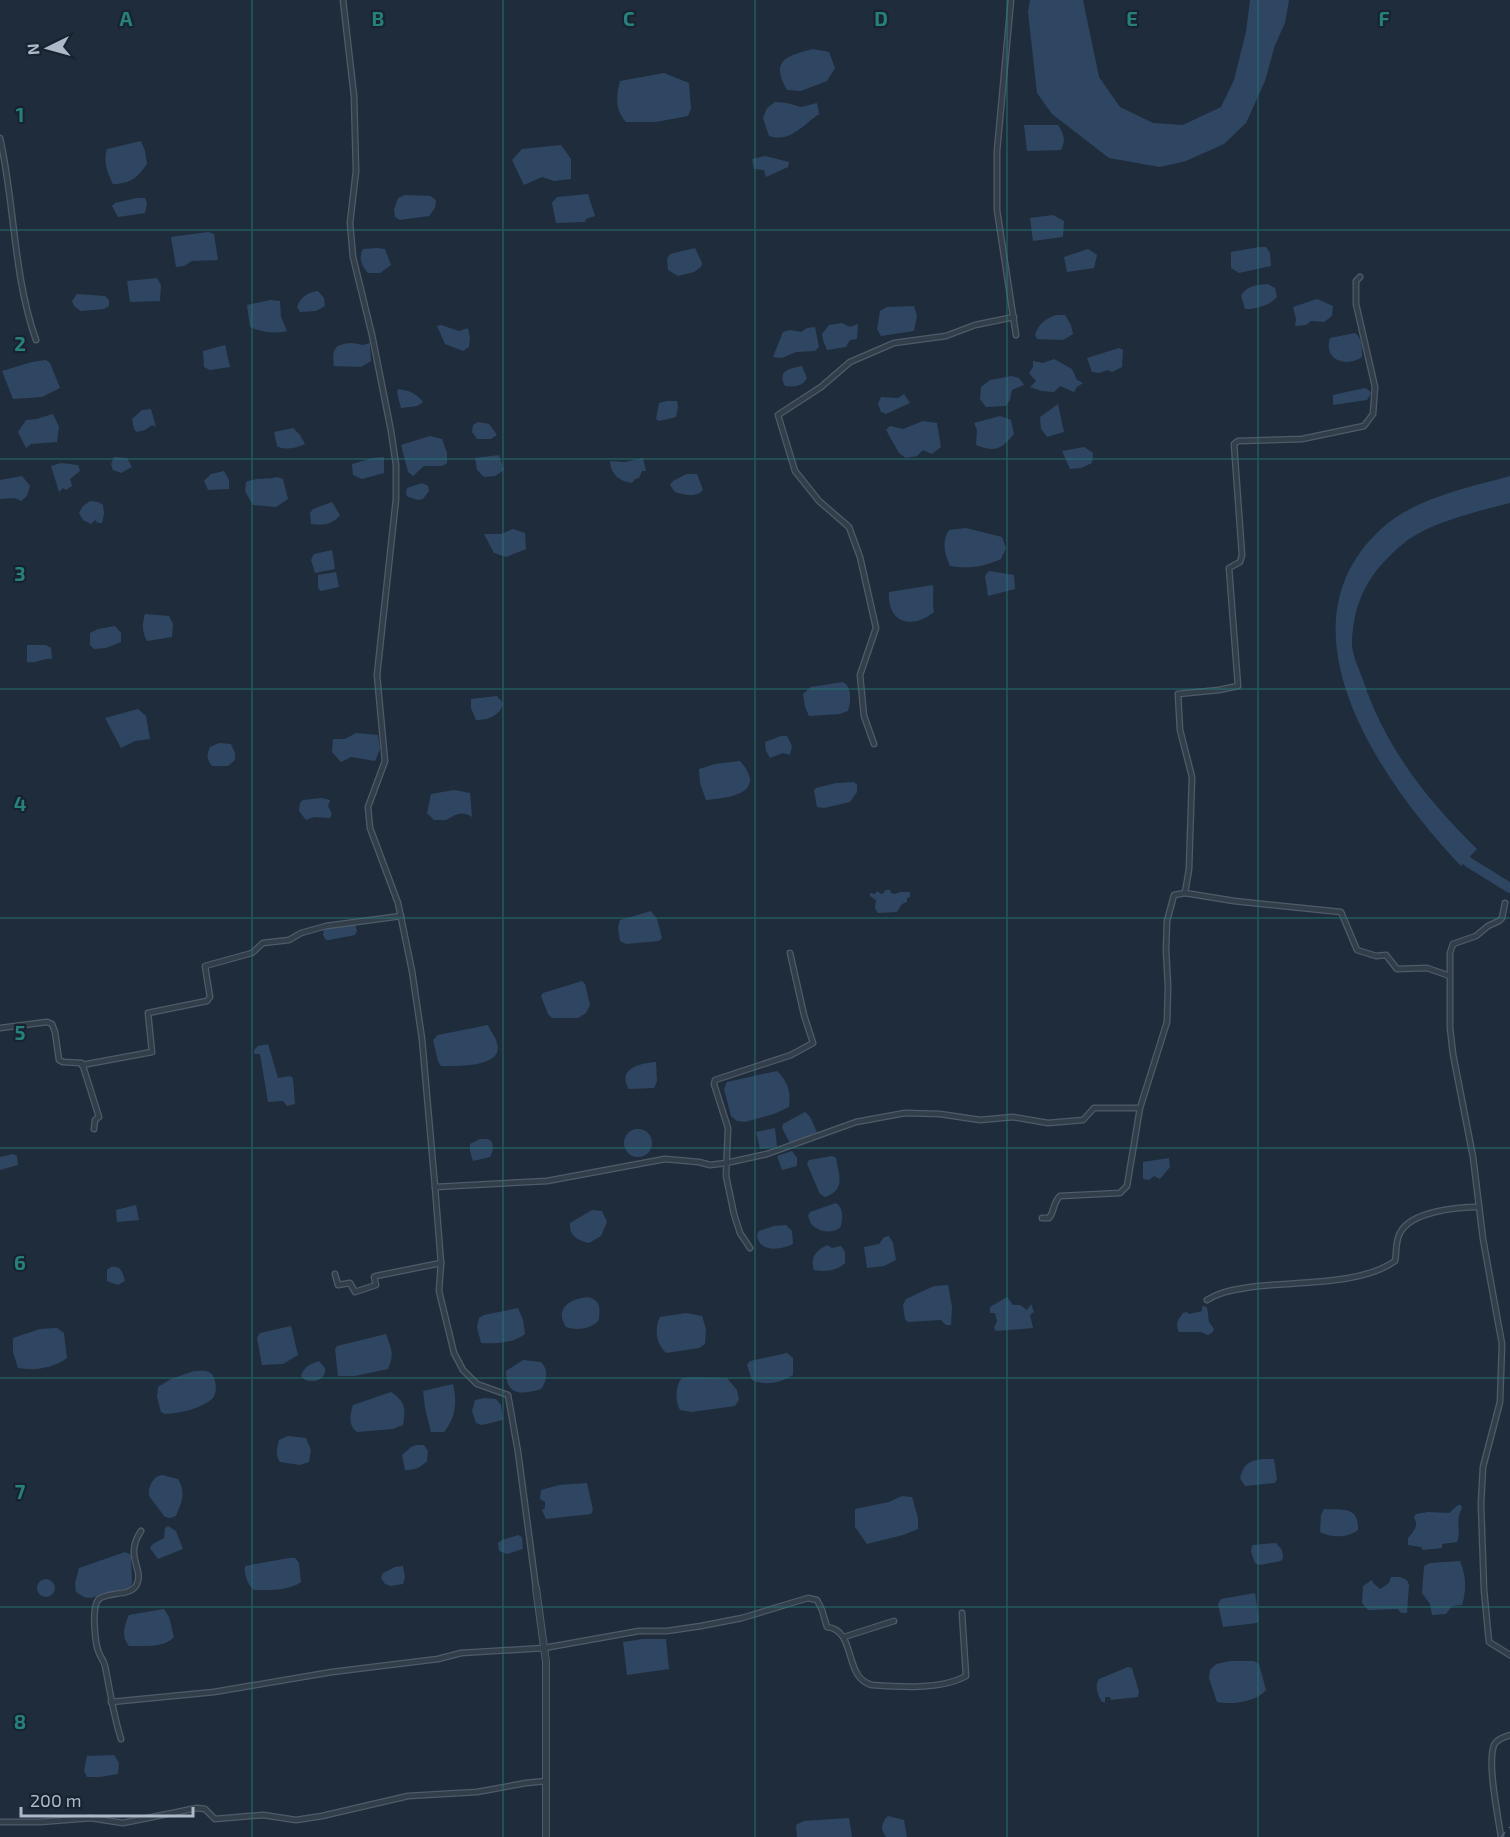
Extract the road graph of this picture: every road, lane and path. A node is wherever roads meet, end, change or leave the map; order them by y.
1 (343, 0) edge
2 (1011, 0) edge
3 (0, 138) edge
4 (1360, 277) dead end
5 (1014, 317) junction
6 (1016, 335) dead end
7 (36, 340) dead end
8 (874, 744) dead end
9 (1185, 893) junction
10 (1505, 903) dead end
11 (401, 916) junction
12 (790, 953) dead end
13 (1450, 976) junction
14 (0, 1028) edge
15 (82, 1065) junction
16 (1140, 1108) junction
17 (94, 1128) dead end
18 (726, 1163) junction
19 (435, 1187) junction
20 (1479, 1208) junction
21 (1042, 1218) dead end
22 (750, 1248) dead end
23 (441, 1263) junction
24 (335, 1274) dead end
25 (1207, 1300) dead end
26 (141, 1531) dead end
27 (536, 1588) joint
28 (962, 1613) dead end
29 (894, 1621) dead end
30 (844, 1638) junction
31 (544, 1648) junction
32 (1510, 1655) edge
33 (111, 1702) junction
34 (1510, 1735) edge
35 (121, 1739) dead end
36 (546, 1781) junction
37 (0, 1822) edge
38 (546, 1837) edge
39 (1501, 1837) edge

1 - 11 street
2 - 5 street
3 - 7 street
4 - 9 street
5 - 6 street
5 - 8 street
9 - 13 street
9 - 16 street
10 - 13 street
11 - 15 street
11 - 19 street
12 - 18 street
13 - 20 street
14 - 15 street
15 - 17 street
16 - 18 street
16 - 21 street
18 - 19 street
18 - 22 street
19 - 23 street
20 - 25 street
20 - 32 street
23 - 24 street
23 - 27 street
26 - 33 street
27 - 31 street
28 - 30 street
29 - 30 street
30 - 31 street
31 - 33 street
31 - 36 street
33 - 35 street
34 - 39 street
36 - 37 street
36 - 38 street

